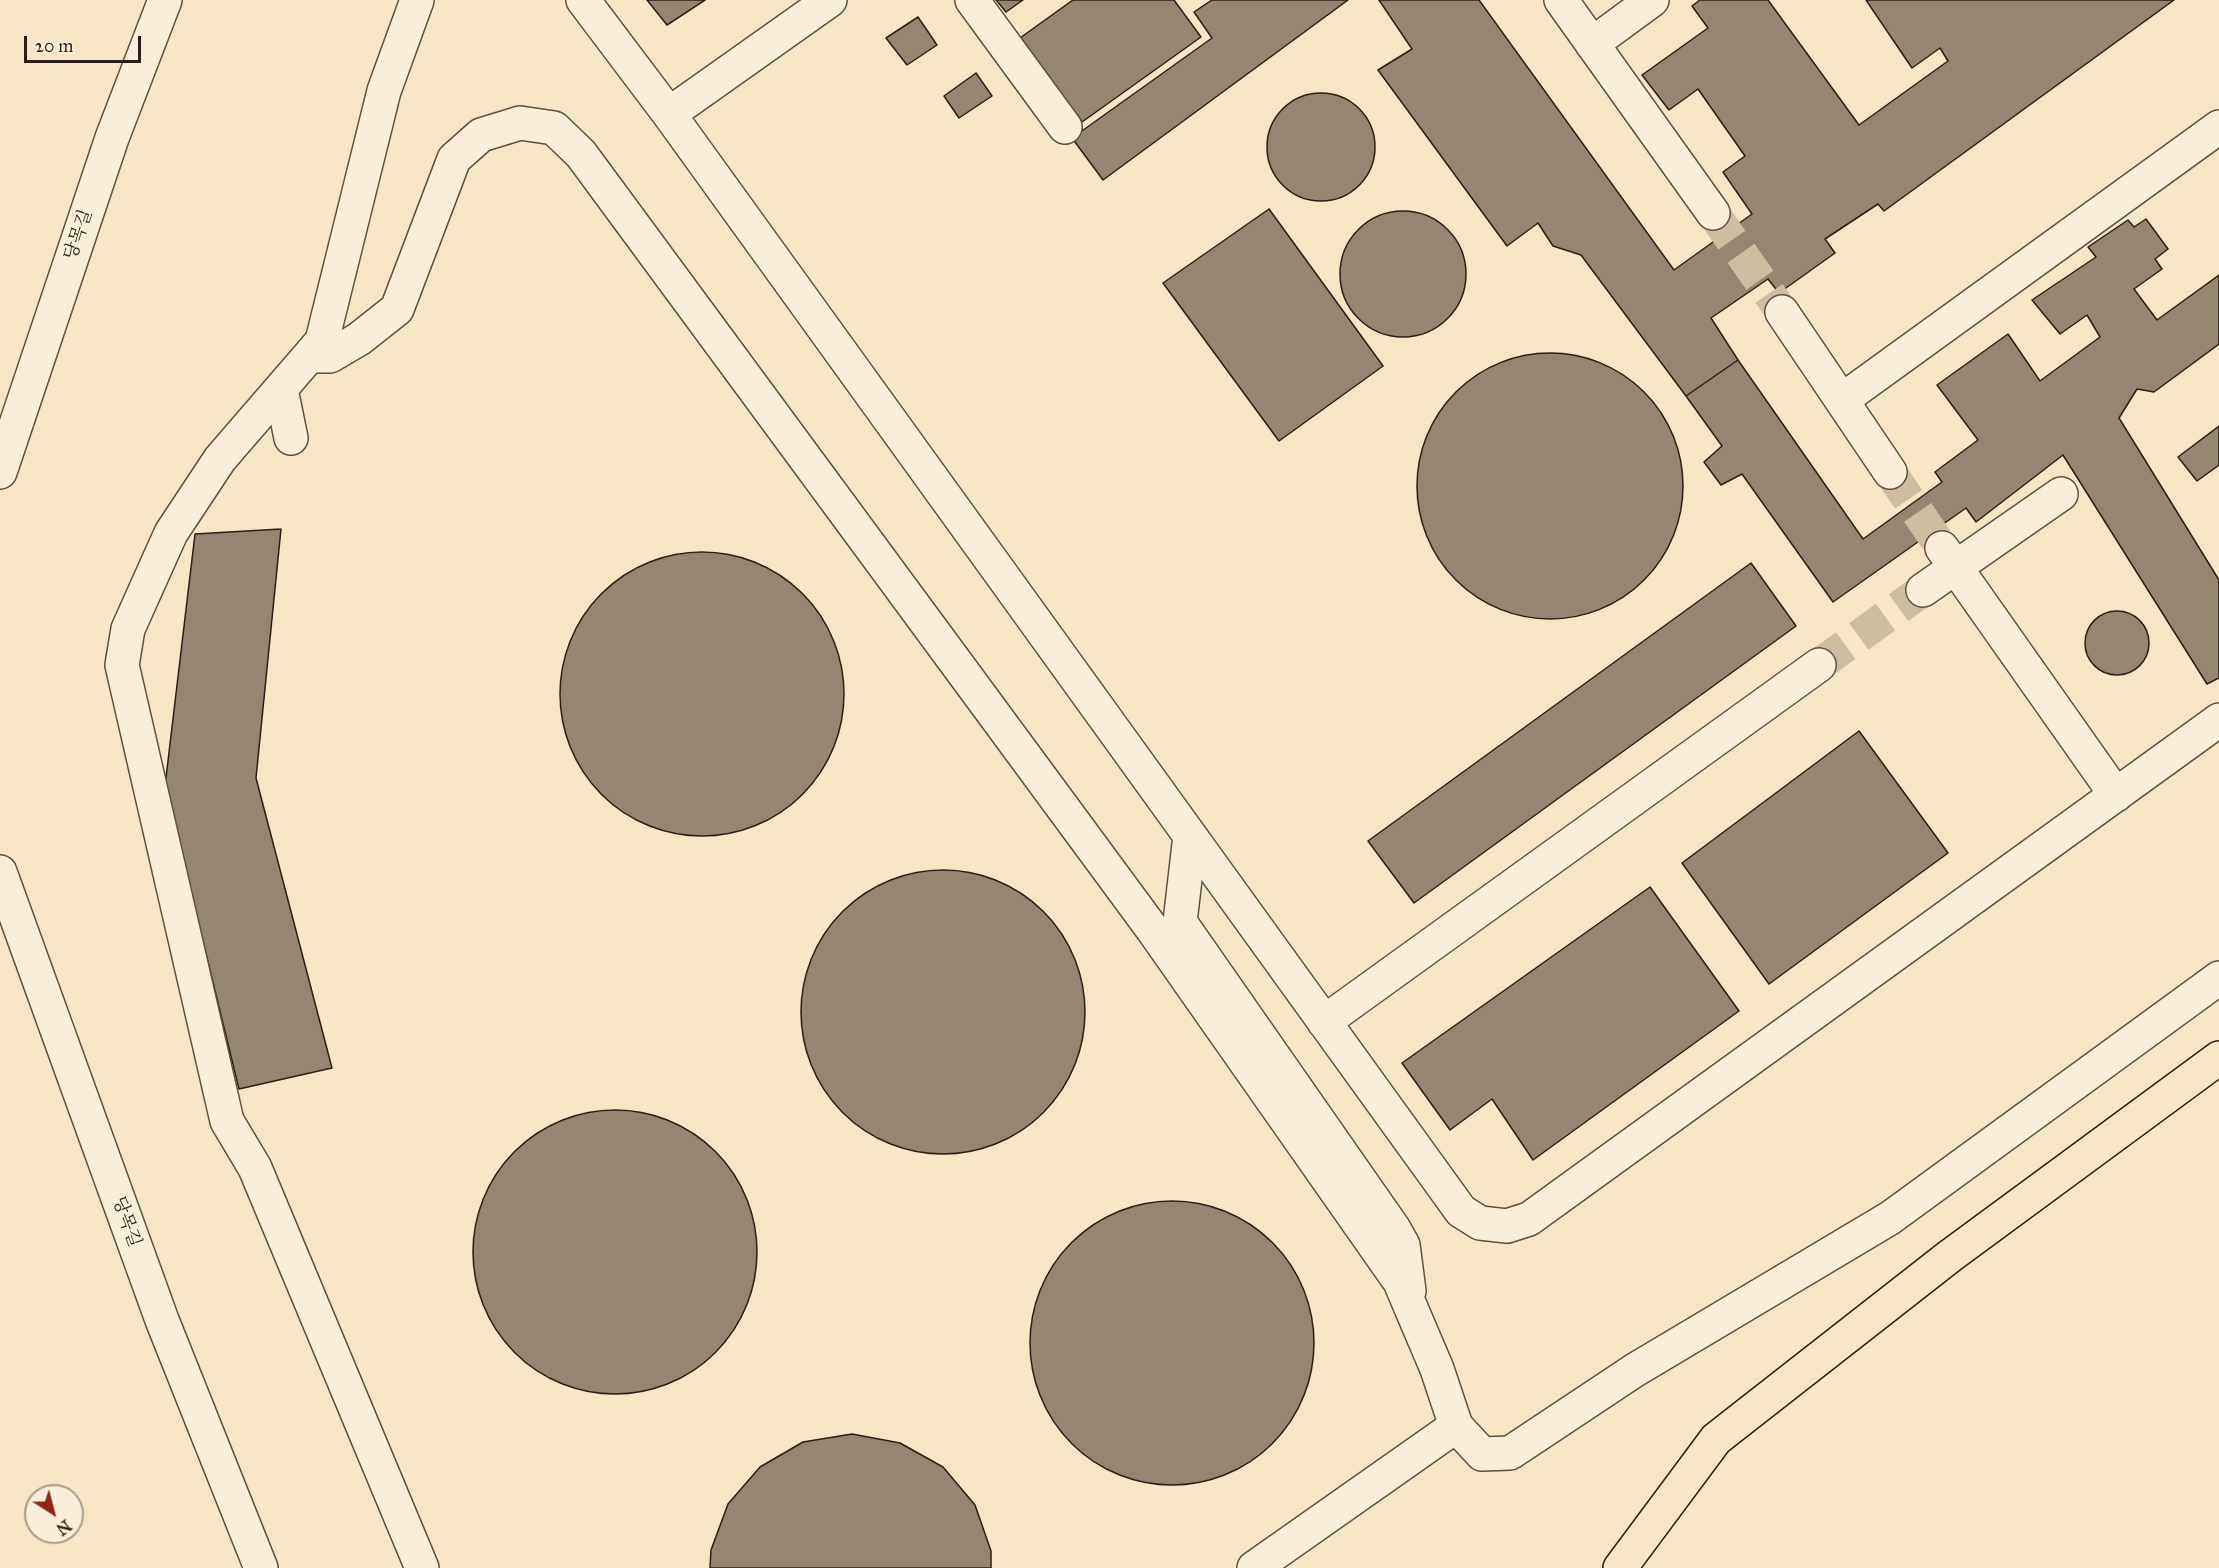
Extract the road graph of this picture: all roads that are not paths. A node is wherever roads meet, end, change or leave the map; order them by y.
1 (165, 0) edge
2 (417, 0) edge
3 (583, 0) edge
4 (830, 0) edge
5 (972, 0) edge
6 (1561, 0) edge
7 (1652, 0) edge
8 (1592, 44) junction
9 (669, 114) junction
10 (1065, 127) dead end
11 (2219, 127) edge
12 (1713, 213) tunnel mouth
13 (1782, 312) tunnel mouth
14 (310, 356) junction
15 (281, 389) junction
16 (1842, 400) junction
17 (291, 438) dead end
18 (0, 472) edge
19 (1890, 472) tunnel mouth
20 (2061, 494) dead end
21 (1949, 558) junction
22 (1923, 590) tunnel mouth
23 (1819, 665) tunnel mouth
24 (2219, 720) edge
25 (2116, 795) junction
26 (1190, 836) junction
27 (0, 872) edge
28 (2219, 978) edge
29 (1324, 1023) junction
30 (2219, 1058) edge
31 (1411, 1308) junction
32 (1456, 1426) junction
33 (261, 1568) edge
34 (422, 1568) edge
35 (1254, 1568) edge
36 (1620, 1568) edge

1 - 18 street, 당목길
2 - 14 street
3 - 9 street
4 - 9 street
5 - 10 street
6 - 8 street
7 - 8 street
8 - 12 street
9 - 26 street
11 - 16 street
13 - 16 street
14 - 15 street
14 - 31 street
15 - 17 street
15 - 34 street
16 - 19 street
20 - 21 street
21 - 22 street
21 - 25 street
23 - 29 street
24 - 25 street
25 - 29 street
26 - 29 street
26 - 31 street
27 - 33 street, 당목길
28 - 32 street
30 - 36 main road
31 - 32 street
32 - 35 street

